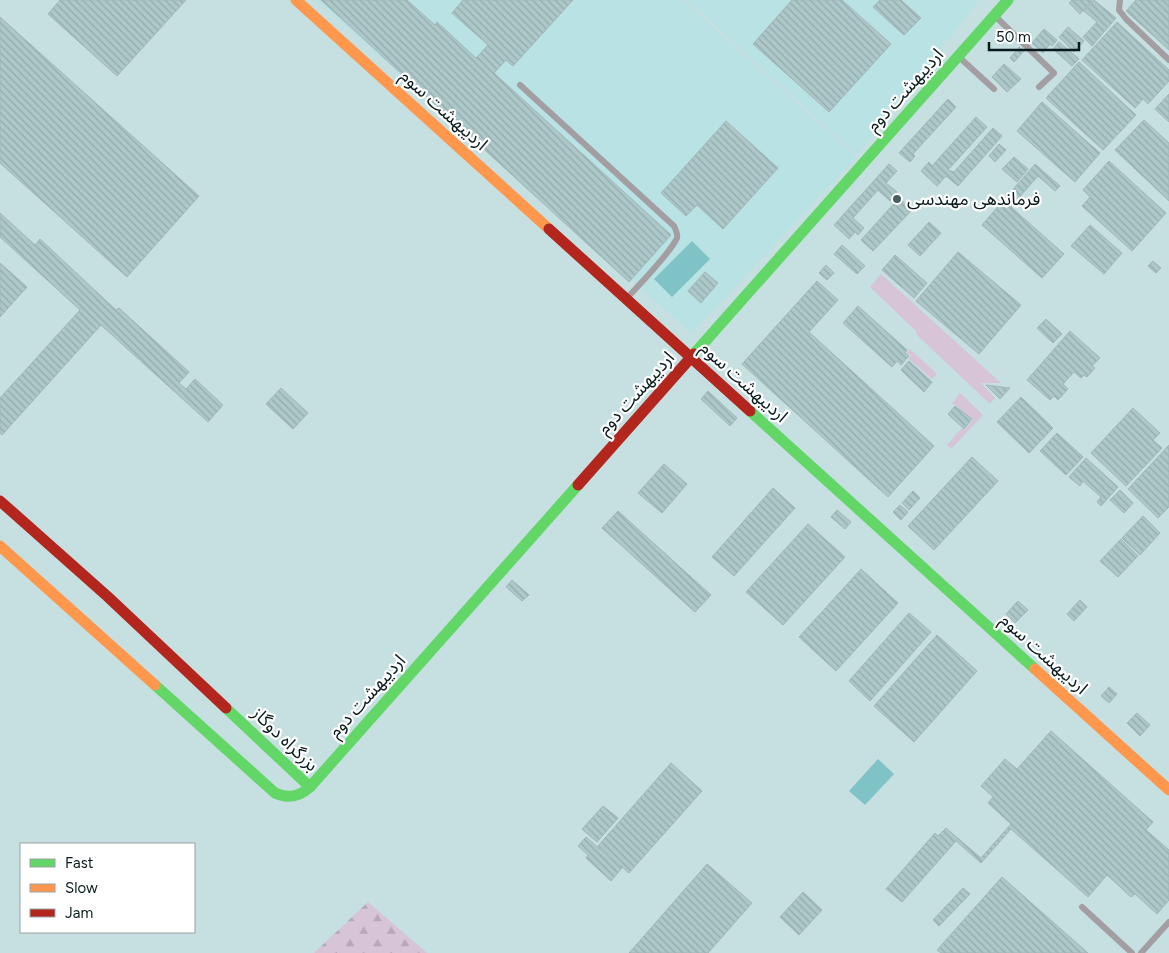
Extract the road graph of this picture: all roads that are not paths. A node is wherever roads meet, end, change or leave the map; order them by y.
1 (296, 0) edge
2 (1008, 0) edge
3 (1120, 0) edge
4 (994, 16) junction
5 (958, 56) junction
6 (1169, 60) edge
7 (520, 85) dead end
8 (1039, 87) dead end
9 (994, 89) dead end
10 (626, 299) junction
11 (691, 357) junction
12 (0, 501) edge
13 (0, 546) edge
14 (310, 786) junction
15 (1169, 790) edge
16 (1082, 907) dead end
17 (1169, 922) edge
18 (1132, 953) edge
19 (1141, 953) edge

1 - 10 main road, اردیبهشت سوم
2 - 4 main road, اردیبهشت دوم
3 - 6 lane
4 - 5 main road, اردیبهشت دوم
4 - 8 lane
5 - 9 lane
5 - 11 main road, اردیبهشت دوم
7 - 10 lane
10 - 11 main road, اردیبهشت سوم
11 - 14 main road, اردیبهشت دوم
11 - 15 main road, اردیبهشت سوم
12 - 14 main road, بزرگراه دوگاز
13 - 14 main road, بزرگراه دوگاز
16 - 18 lane
17 - 19 lane

